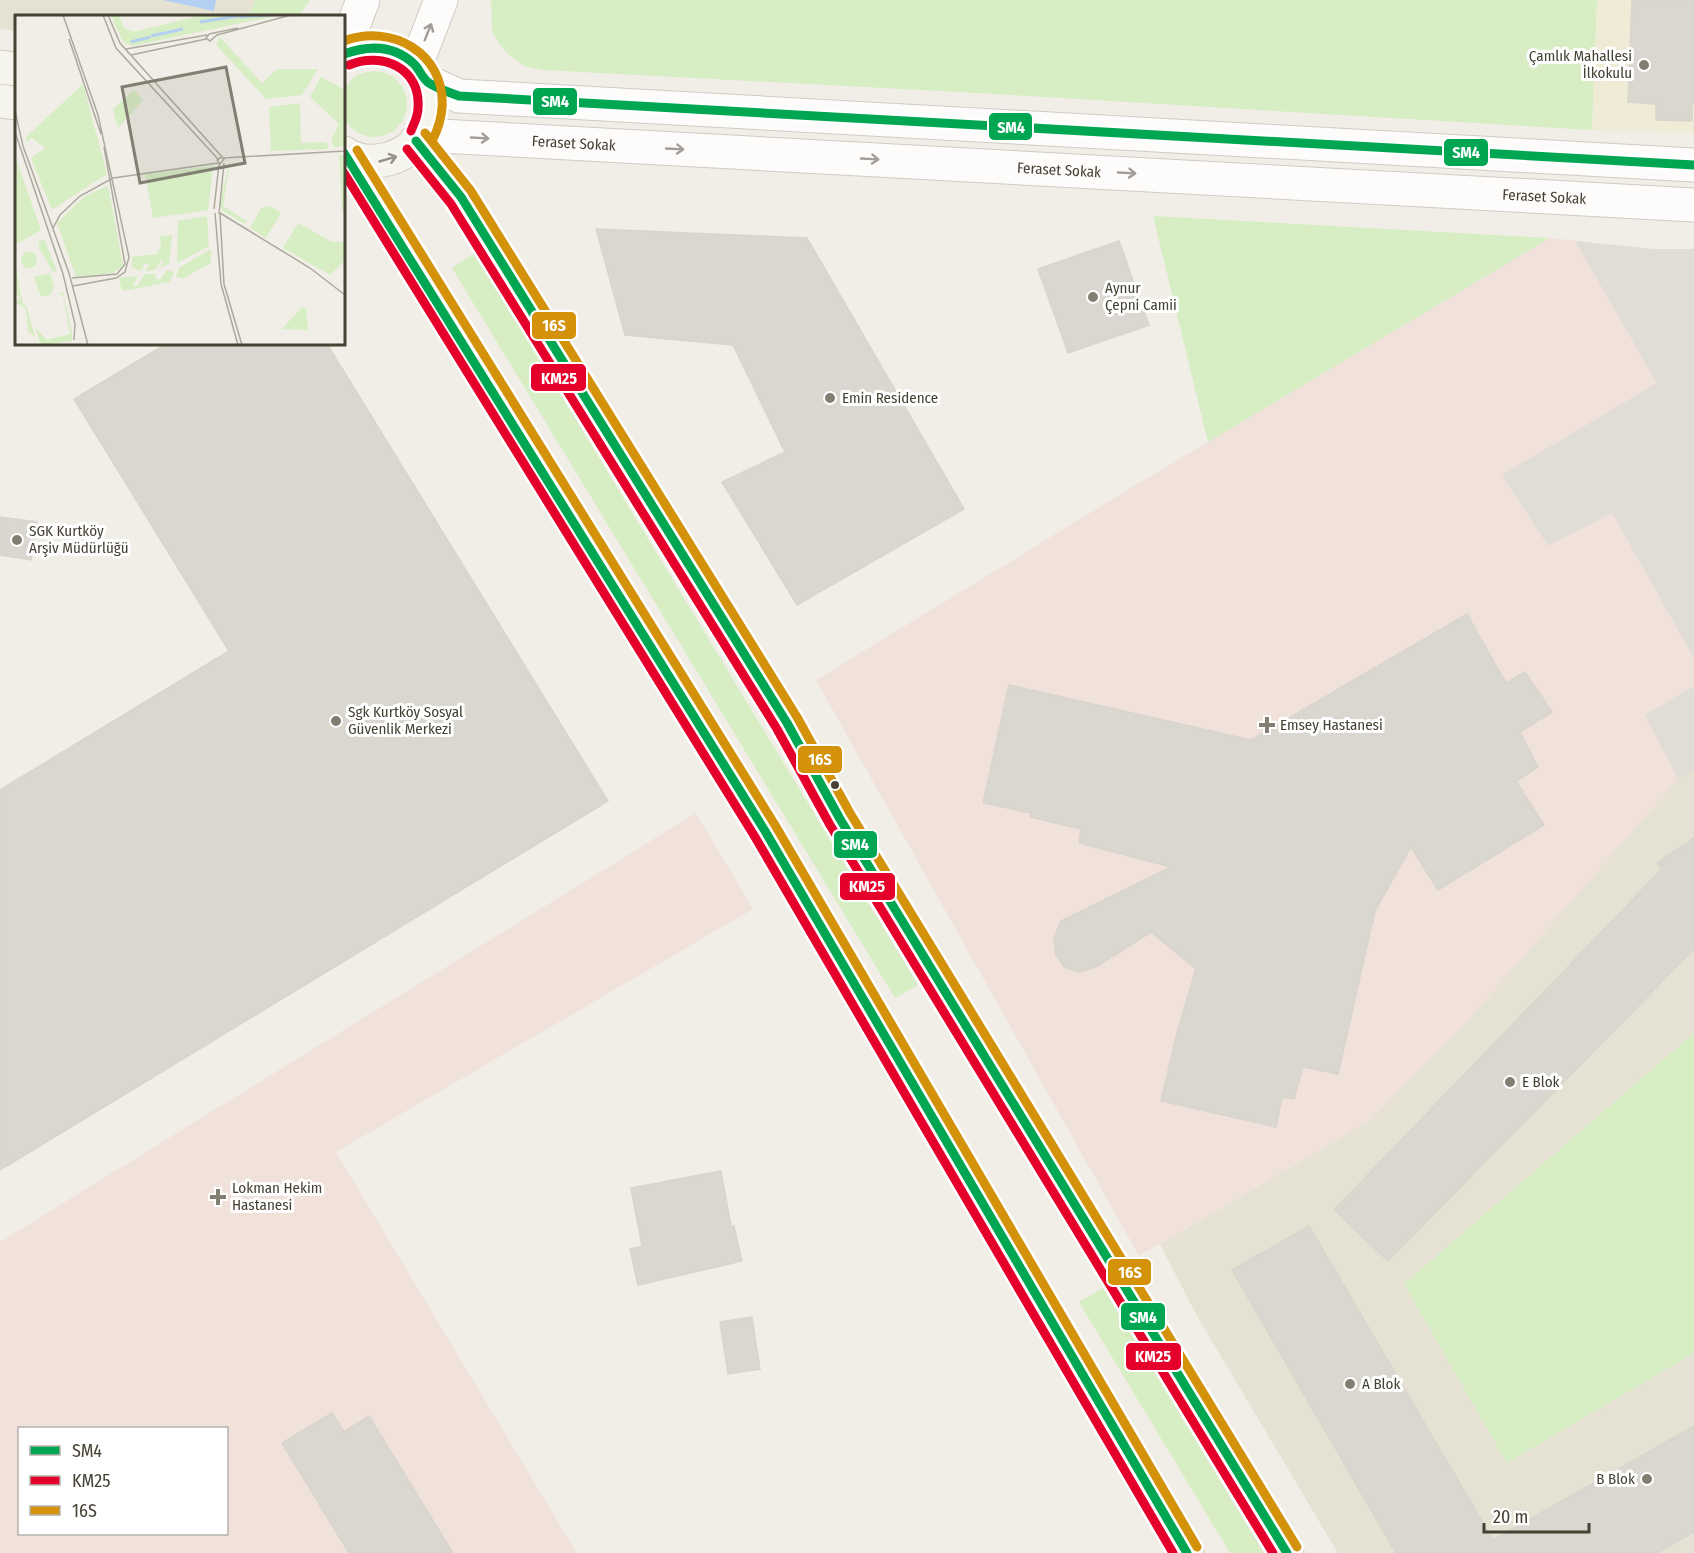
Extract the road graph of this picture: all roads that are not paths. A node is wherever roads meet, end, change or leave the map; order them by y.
1 (363, 0) edge
2 (441, 0) edge
3 (345, 38) edge
4 (345, 54) edge
5 (0, 67) edge
6 (15, 69) edge
7 (421, 73) junction
8 (0, 101) edge
9 (15, 103) edge
10 (419, 138) junction
11 (345, 154) edge
12 (1694, 165) edge
13 (1694, 204) edge
14 (1187, 1553) edge
15 (1287, 1553) edge

1 - 3 street
7 -> 2 street
4 - 7 main road
5 - 6 main road
7 - 10 main road
7 - 12 street
8 - 9 main road
11 -> 10 main road
10 -> 13 street, Feraset Sokak
10 - 15 main road
11 - 14 main road

